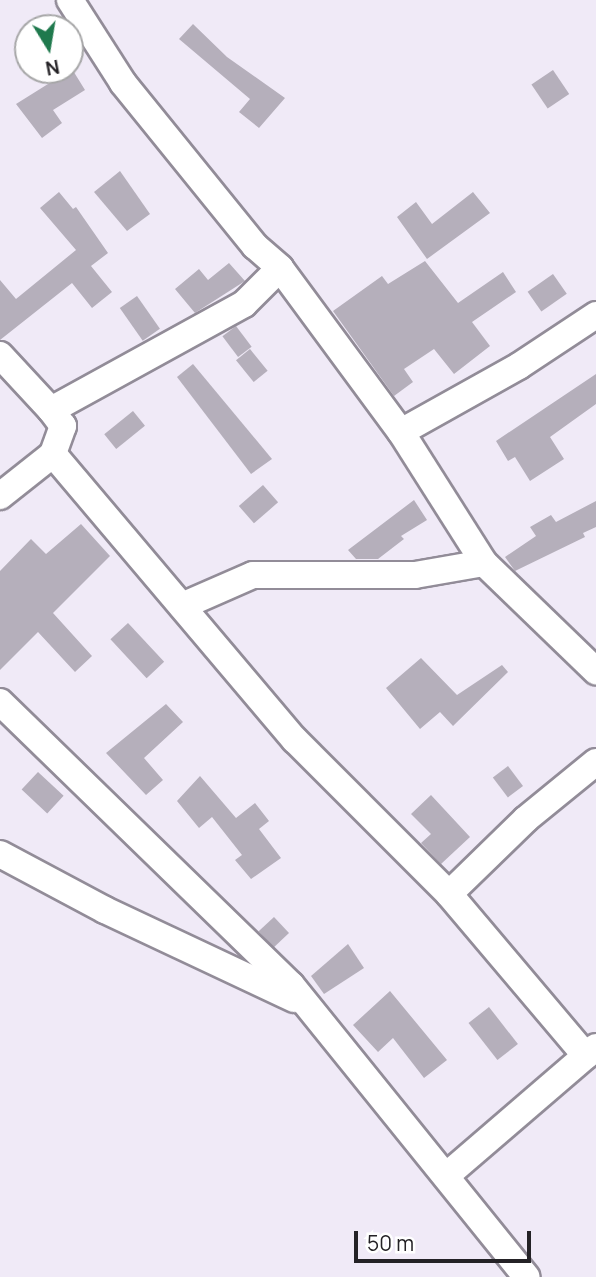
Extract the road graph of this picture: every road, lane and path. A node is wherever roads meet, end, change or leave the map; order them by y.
1 (82, 4) edge
2 (280, 268) junction
3 (596, 315) edge
4 (0, 355) edge
5 (51, 410) junction
6 (401, 432) junction
7 (53, 454) junction
8 (0, 496) edge
9 (484, 563) junction
10 (182, 606) junction
11 (596, 671) edge
12 (0, 702) edge
13 (596, 762) edge
14 (0, 854) edge
15 (449, 894) junction
16 (309, 1007) junction
17 (591, 1051) edge
18 (446, 1176) junction
19 (527, 1277) edge

1 - 2 street
2 - 5 street
2 - 6 street
3 - 6 street
4 - 5 street
5 - 7 street
6 - 9 street
7 - 8 street
7 - 10 street
9 - 10 street
9 - 11 street
10 - 15 street
12 - 16 street
13 - 15 street
14 - 16 street
15 - 17 street
16 - 18 street
17 - 18 street
18 - 19 street

